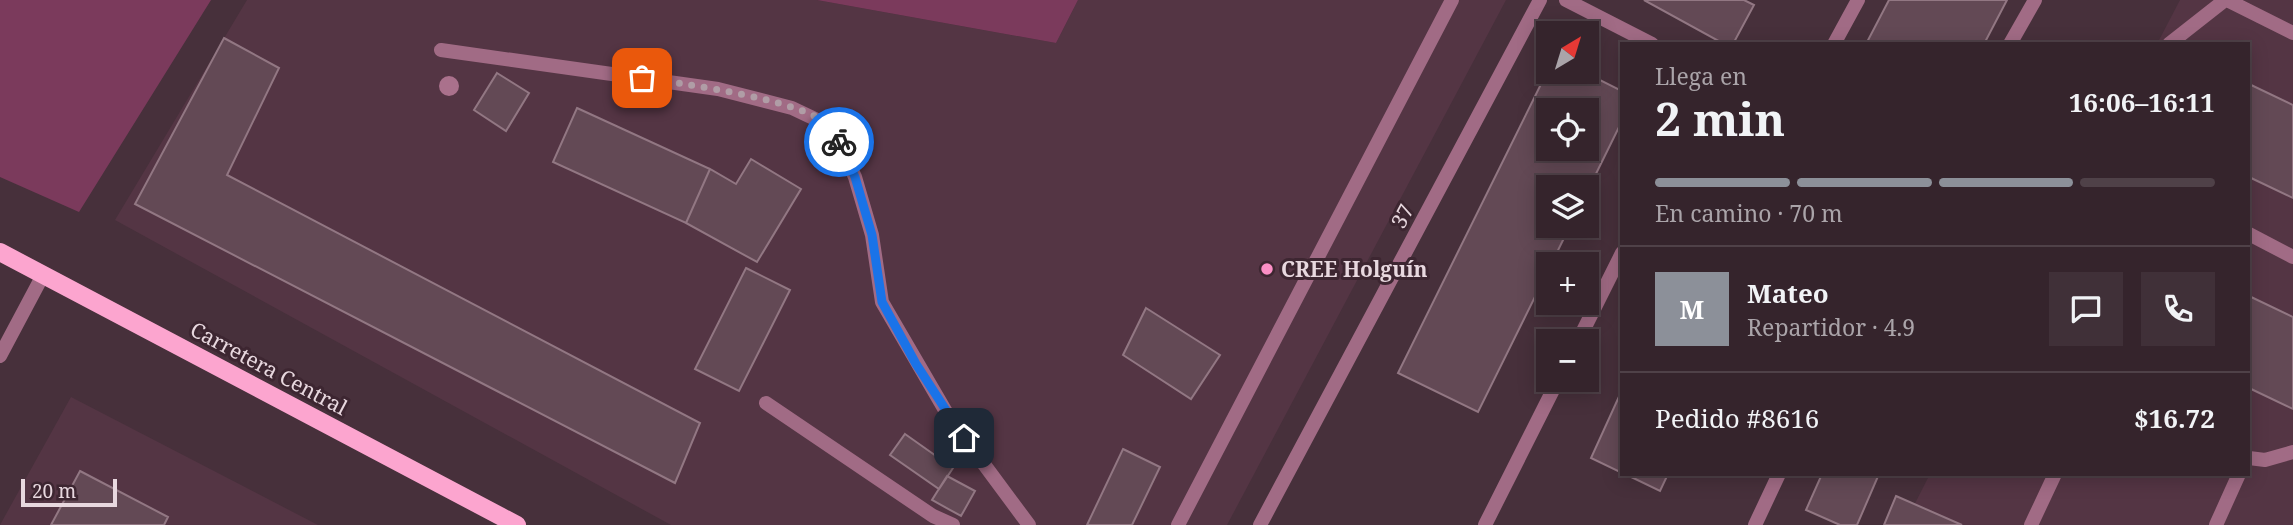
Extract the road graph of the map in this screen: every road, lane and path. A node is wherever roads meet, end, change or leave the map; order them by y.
1 (1452, 0) edge
2 (1539, 0) edge
3 (1566, 0) edge
4 (1858, 0) edge
5 (2035, 0) edge
6 (2226, 0) edge
7 (2293, 33) edge
8 (1648, 42) edge
9 (1835, 42) edge
10 (2011, 42) edge
11 (2172, 42) edge
12 (441, 50) dead end
13 (2250, 235) edge
14 (0, 252) edge
15 (1620, 257) edge
16 (2293, 257) edge
17 (43, 275) junction
18 (1584, 329) edge
19 (0, 356) edge
20 (1552, 392) edge
21 (766, 403) dead end
22 (2293, 452) edge
23 (2250, 457) edge
24 (1778, 476) edge
25 (2053, 476) edge
26 (2238, 476) edge
27 (517, 525) edge
28 (953, 525) edge
29 (1029, 525) edge
30 (1178, 525) edge
31 (1260, 525) edge
32 (1485, 525) edge
33 (1755, 525) edge
34 (2031, 525) edge
35 (2216, 525) edge

1 - 30 street
2 - 31 street, 37
3 - 8 street
4 - 9 street
5 - 10 street
6 - 7 street
6 - 11 street
12 - 29 street
13 - 16 street
14 - 17 main road, Carretera Central
15 - 18 street
17 - 19 street
17 - 27 main road, Carretera Central
20 - 32 street
21 - 28 street
22 - 23 street
24 - 33 street
25 - 34 street
26 - 35 street

